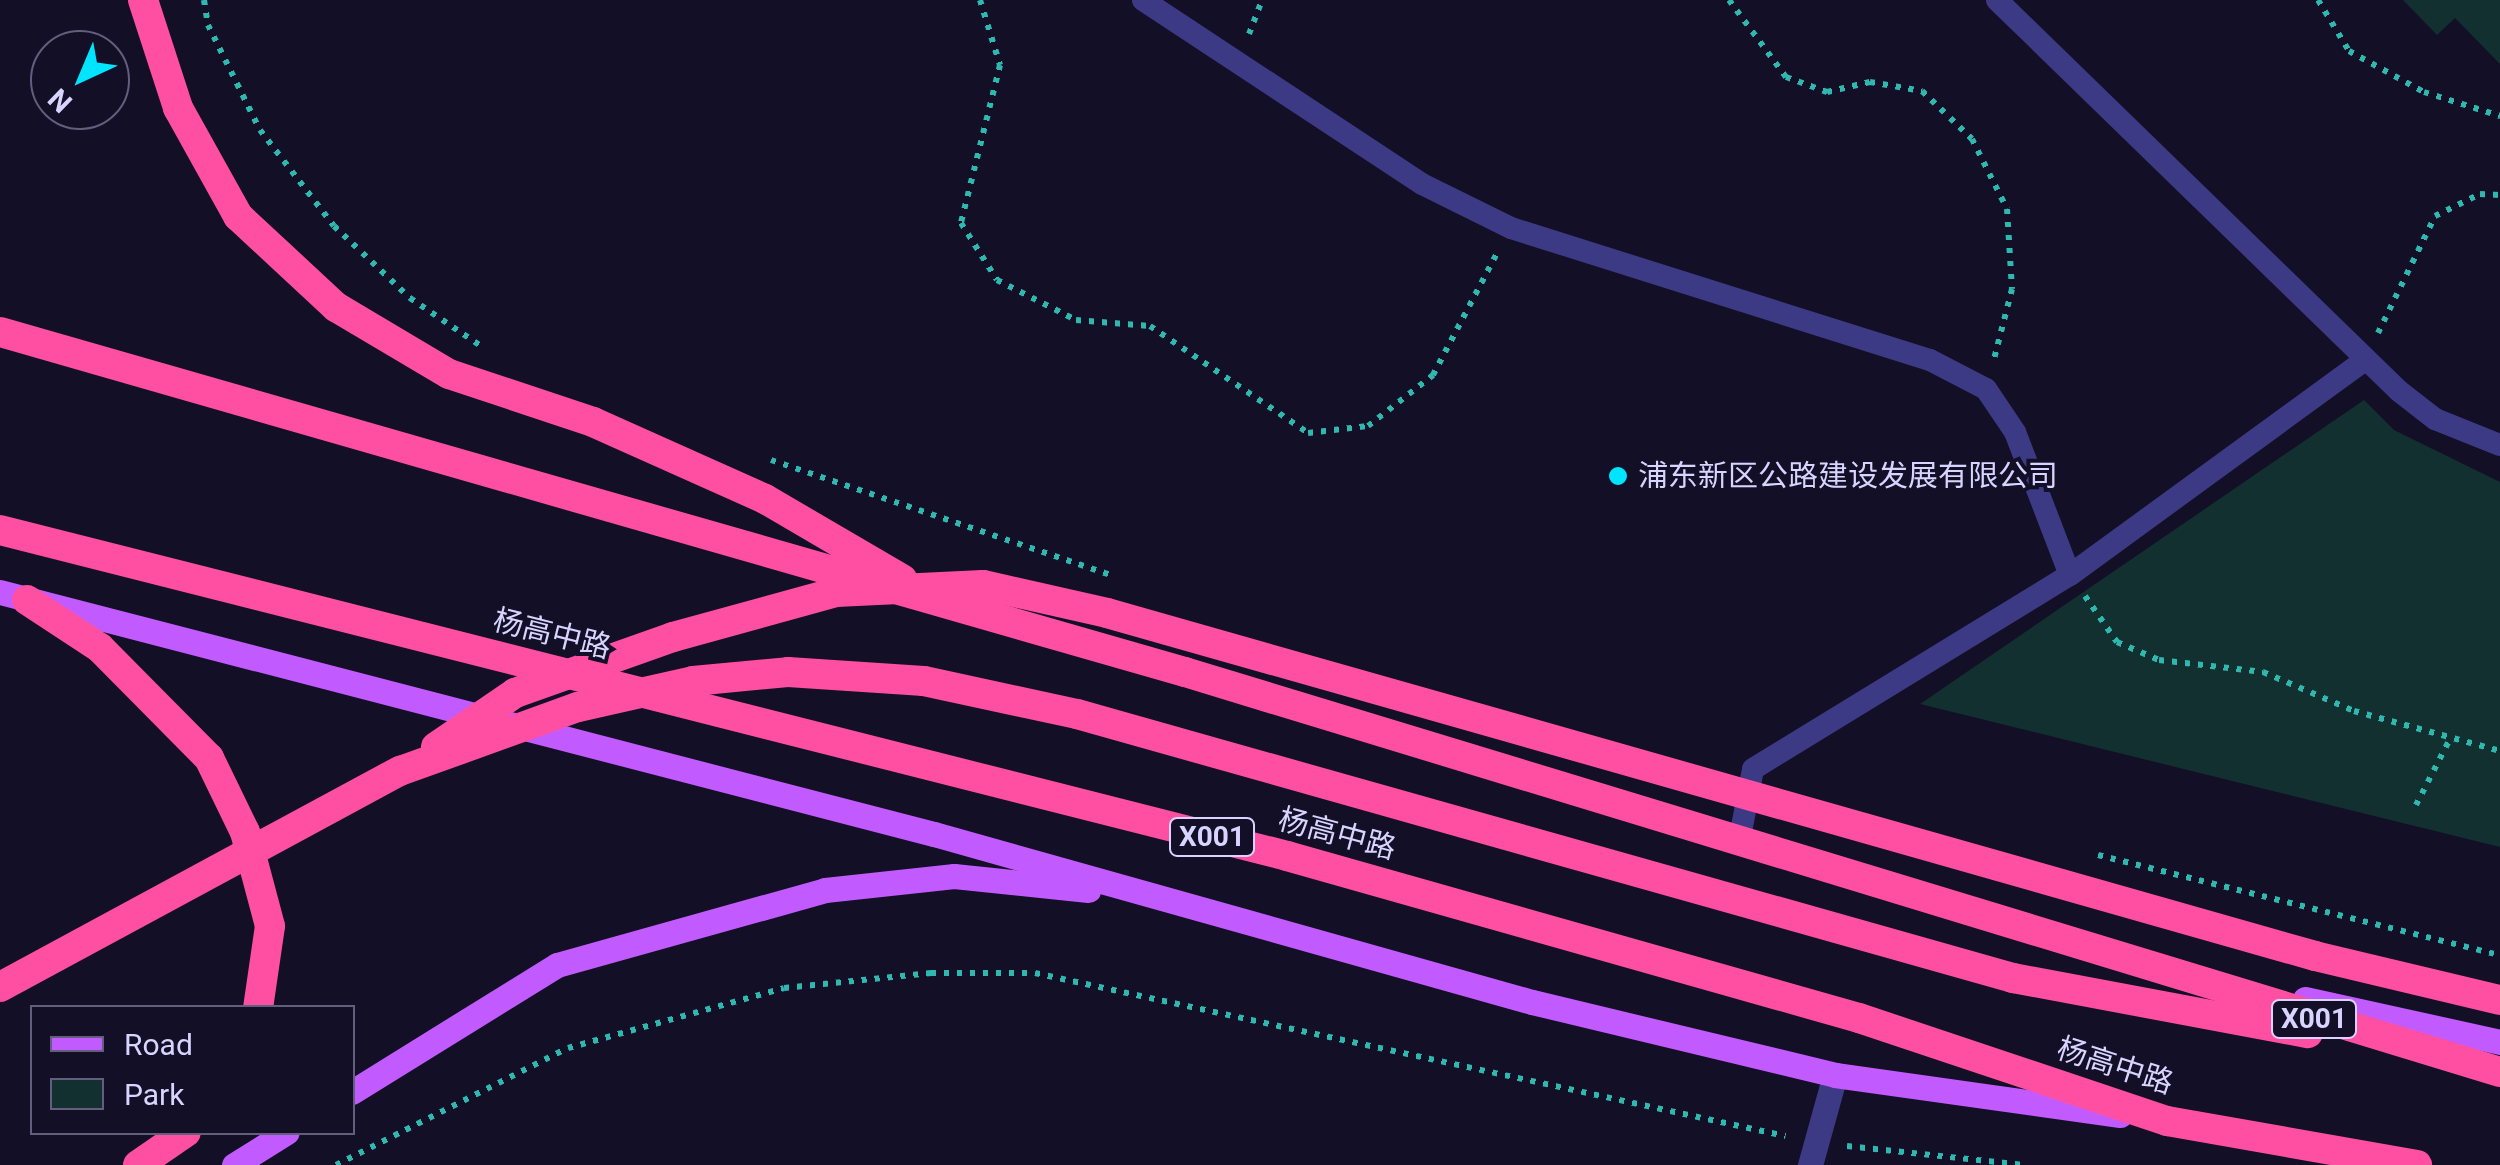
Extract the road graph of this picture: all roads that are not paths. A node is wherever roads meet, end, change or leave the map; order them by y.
1 (143, 0) edge
2 (1143, 0) edge
3 (1996, 0) edge
4 (0, 332) edge
5 (2364, 361) junction
6 (2500, 445) edge
7 (0, 530) edge
8 (2070, 575) junction
9 (14, 596) edge
10 (944, 603) junction
11 (400, 771) junction
12 (1738, 842) junction
13 (1163, 898) junction
14 (2128, 962) junction
15 (0, 987) edge
16 (2500, 1000) edge
17 (258, 1005) edge
18 (2500, 1042) edge
19 (2415, 1050) junction
20 (2500, 1072) edge
21 (1836, 1075) junction
22 (355, 1090) edge
23 (2167, 1121) junction
24 (182, 1135) edge
25 (282, 1135) edge
26 (1813, 1154) edge
27 (138, 1165) edge
28 (234, 1165) edge
29 (2417, 1165) edge

1 - 10 highway
2 - 8 lane
3 - 5 lane
4 - 10 highway, X001
5 - 6 lane
5 - 8 lane
7 - 23 highway, 杨高中路 / X001
8 - 12 lane
9 - 13 main road, X001
9 - 17 highway, bridge
10 - 12 highway, X001
11 - 15 highway, bridge
11 - 16 highway, bridge
11 - 19 highway, bridge
12 - 14 highway, X001
13 - 21 main road, X001
13 - 22 main road, bridge
14 - 18 main road, X001
14 - 19 highway, X001
19 - 20 highway, X001
21 - 23 main road
21 - 26 street
23 - 29 highway, 杨高中路 / X001
24 - 27 highway
25 - 28 main road

